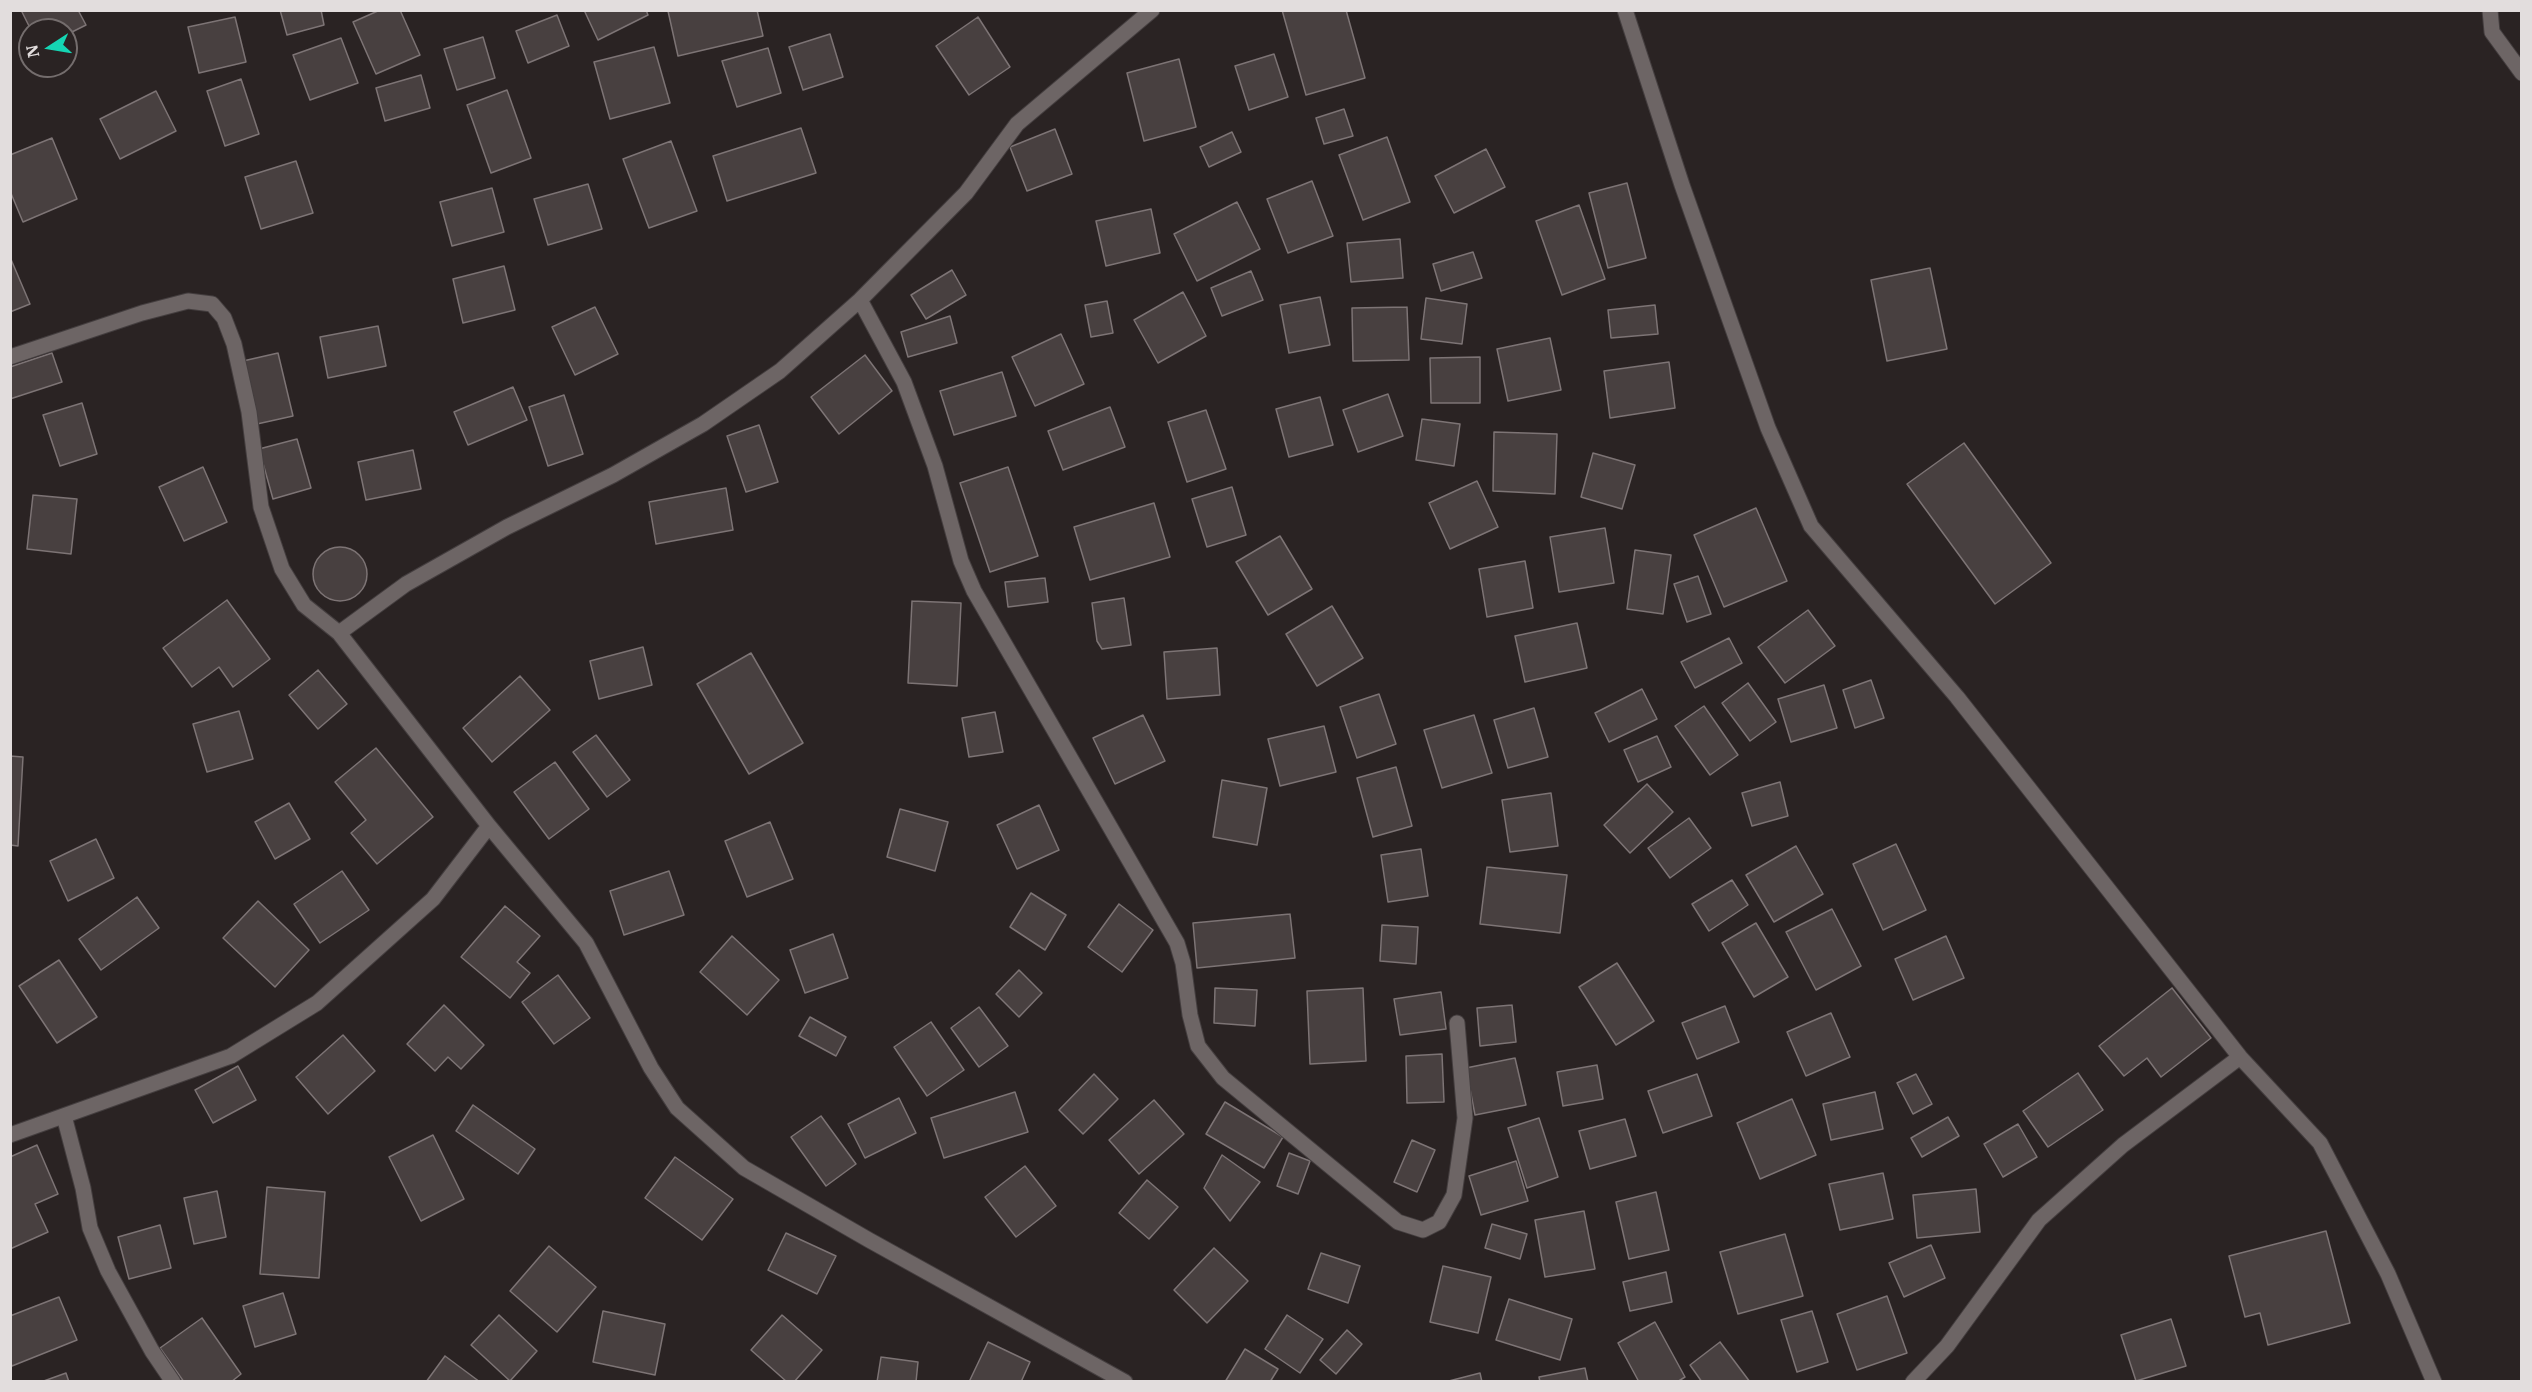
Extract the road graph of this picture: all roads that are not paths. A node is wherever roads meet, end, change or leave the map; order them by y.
1 (1152, 10) edge
2 (1625, 10) edge
3 (2490, 10) edge
4 (2522, 73) edge
5 (860, 300) junction
6 (10, 357) edge
7 (339, 633) junction
8 (489, 826) junction
9 (1458, 1023) dead end
10 (2240, 1058) junction
11 (64, 1116) junction
12 (10, 1136) edge
13 (173, 1382) edge
14 (1125, 1382) edge
15 (1913, 1382) edge
16 (2434, 1382) edge

1 - 5 street
2 - 10 street
3 - 4 street
5 - 7 street
5 - 9 street
6 - 7 street
7 - 8 street
8 - 11 street
8 - 14 street
10 - 15 street
10 - 16 street
11 - 12 street
11 - 13 street

